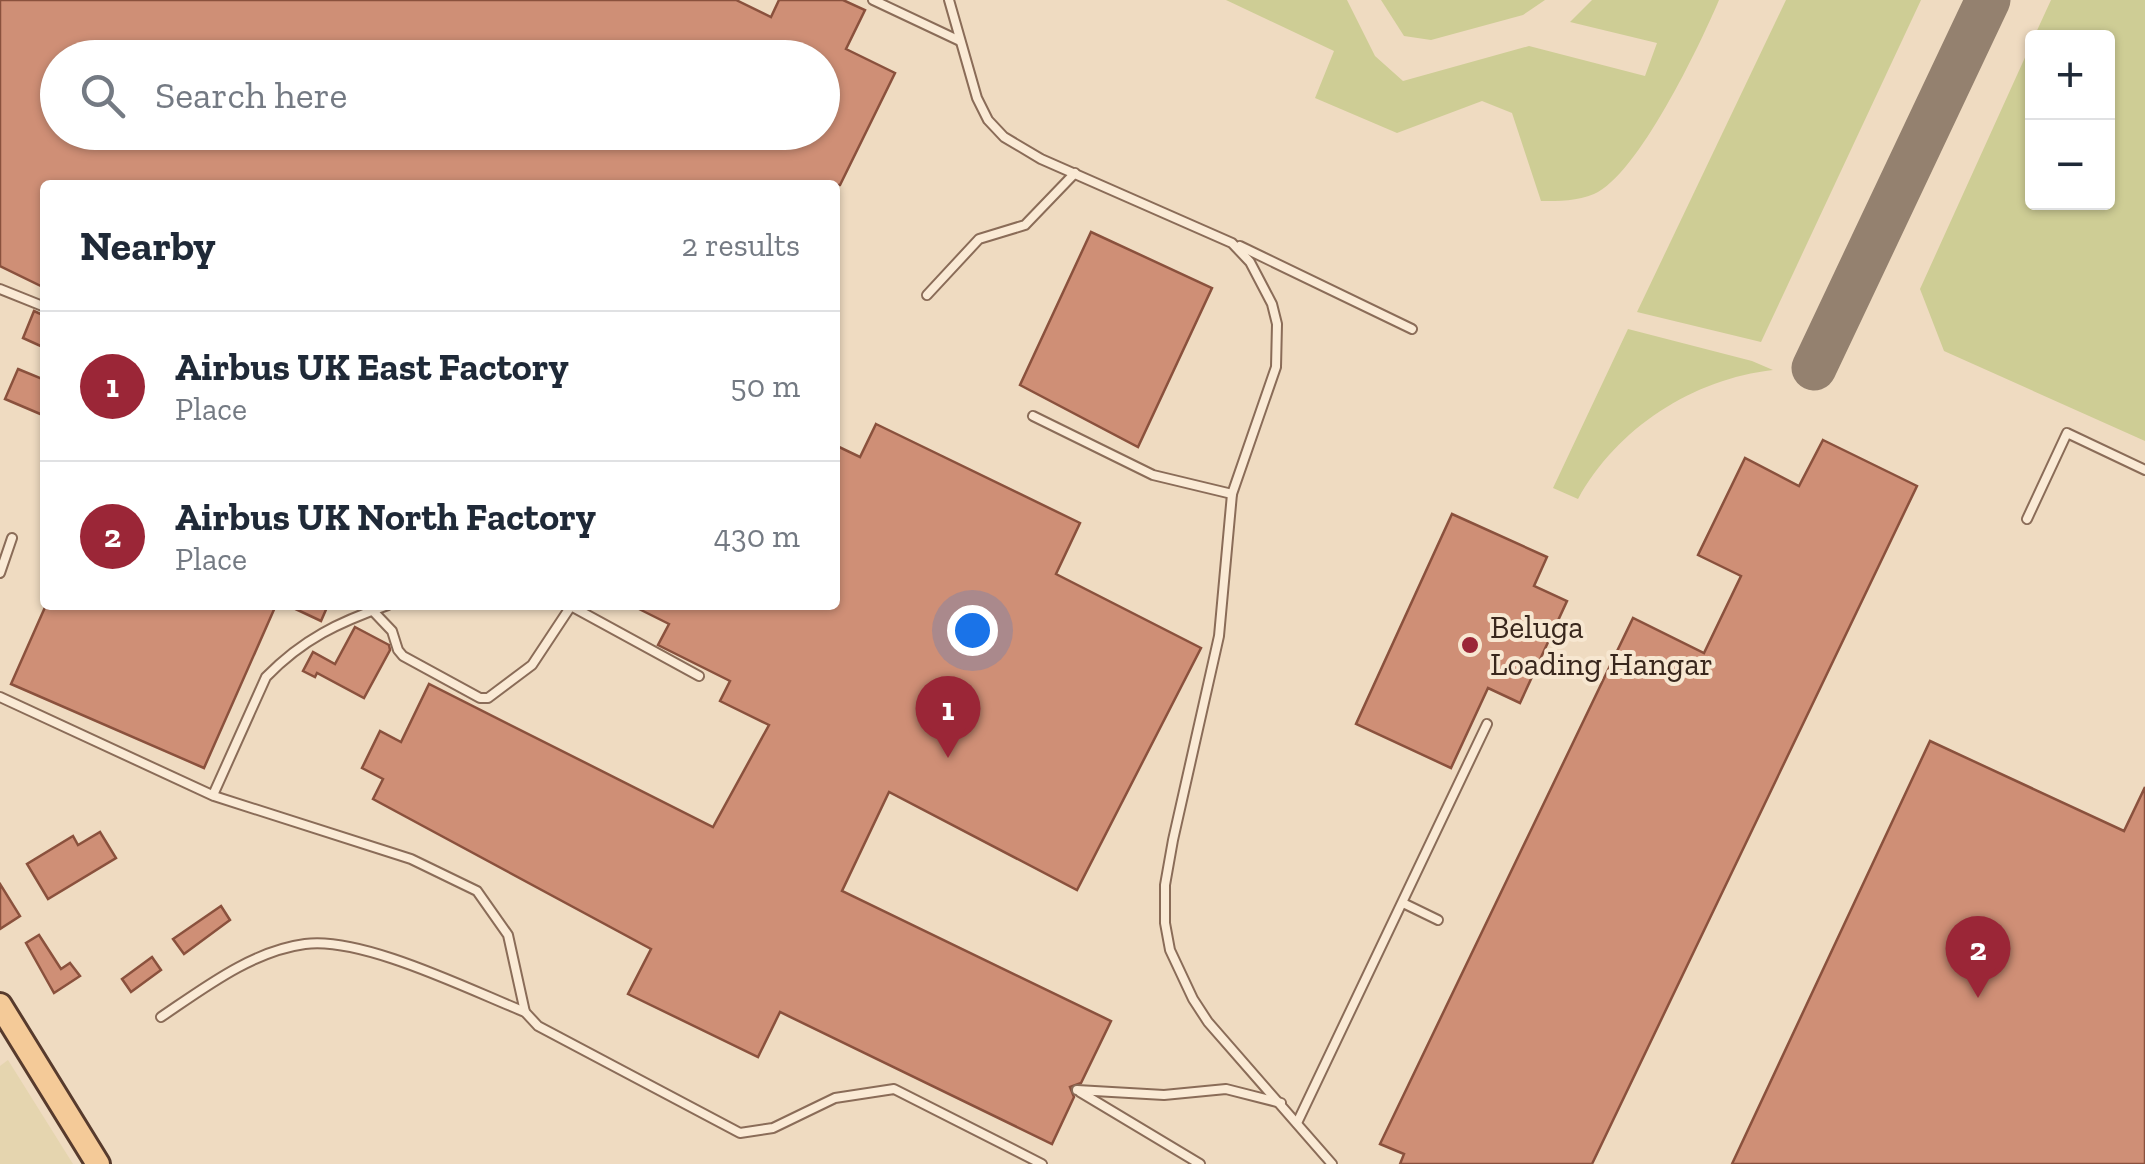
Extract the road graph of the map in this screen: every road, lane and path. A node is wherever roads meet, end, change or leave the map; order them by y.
1 (873, 0) edge
2 (949, 0) edge
3 (960, 41) junction
4 (1075, 173) junction
5 (1232, 243) junction
6 (0, 289) edge
7 (928, 295) dead end
8 (40, 305) edge
9 (1412, 328) dead end
10 (1033, 416) dead end
11 (2145, 470) edge
12 (1232, 494) junction
13 (2027, 519) dead end
14 (12, 538) dead end
15 (0, 573) edge
16 (372, 610) joint
17 (567, 610) edge
18 (577, 610) edge
19 (699, 676) dead end
20 (0, 697) edge
21 (1487, 724) dead end
22 (212, 795) junction
23 (1402, 904) junction
24 (1438, 920) dead end
25 (0, 1004) edge
26 (524, 1012) junction
27 (161, 1017) dead end
28 (1281, 1102) junction
29 (1298, 1122) junction
30 (98, 1164) edge
31 (1042, 1164) edge
32 (1200, 1164) edge
33 (1332, 1164) edge

1 - 3 lane
2 - 3 lane
3 - 4 lane
4 - 5 lane
4 - 7 lane
5 - 9 lane
5 - 12 lane
6 - 8 lane
10 - 12 lane
11 - 13 lane
12 - 28 lane
14 - 15 lane
16 - 17 lane
16 - 22 lane
18 - 19 lane
20 - 22 lane
21 - 23 lane
22 - 26 lane
23 - 24 lane
23 - 29 lane
25 - 30 main road
26 - 27 lane
26 - 31 lane
28 - 29 lane
28 - 32 lane
29 - 33 lane

